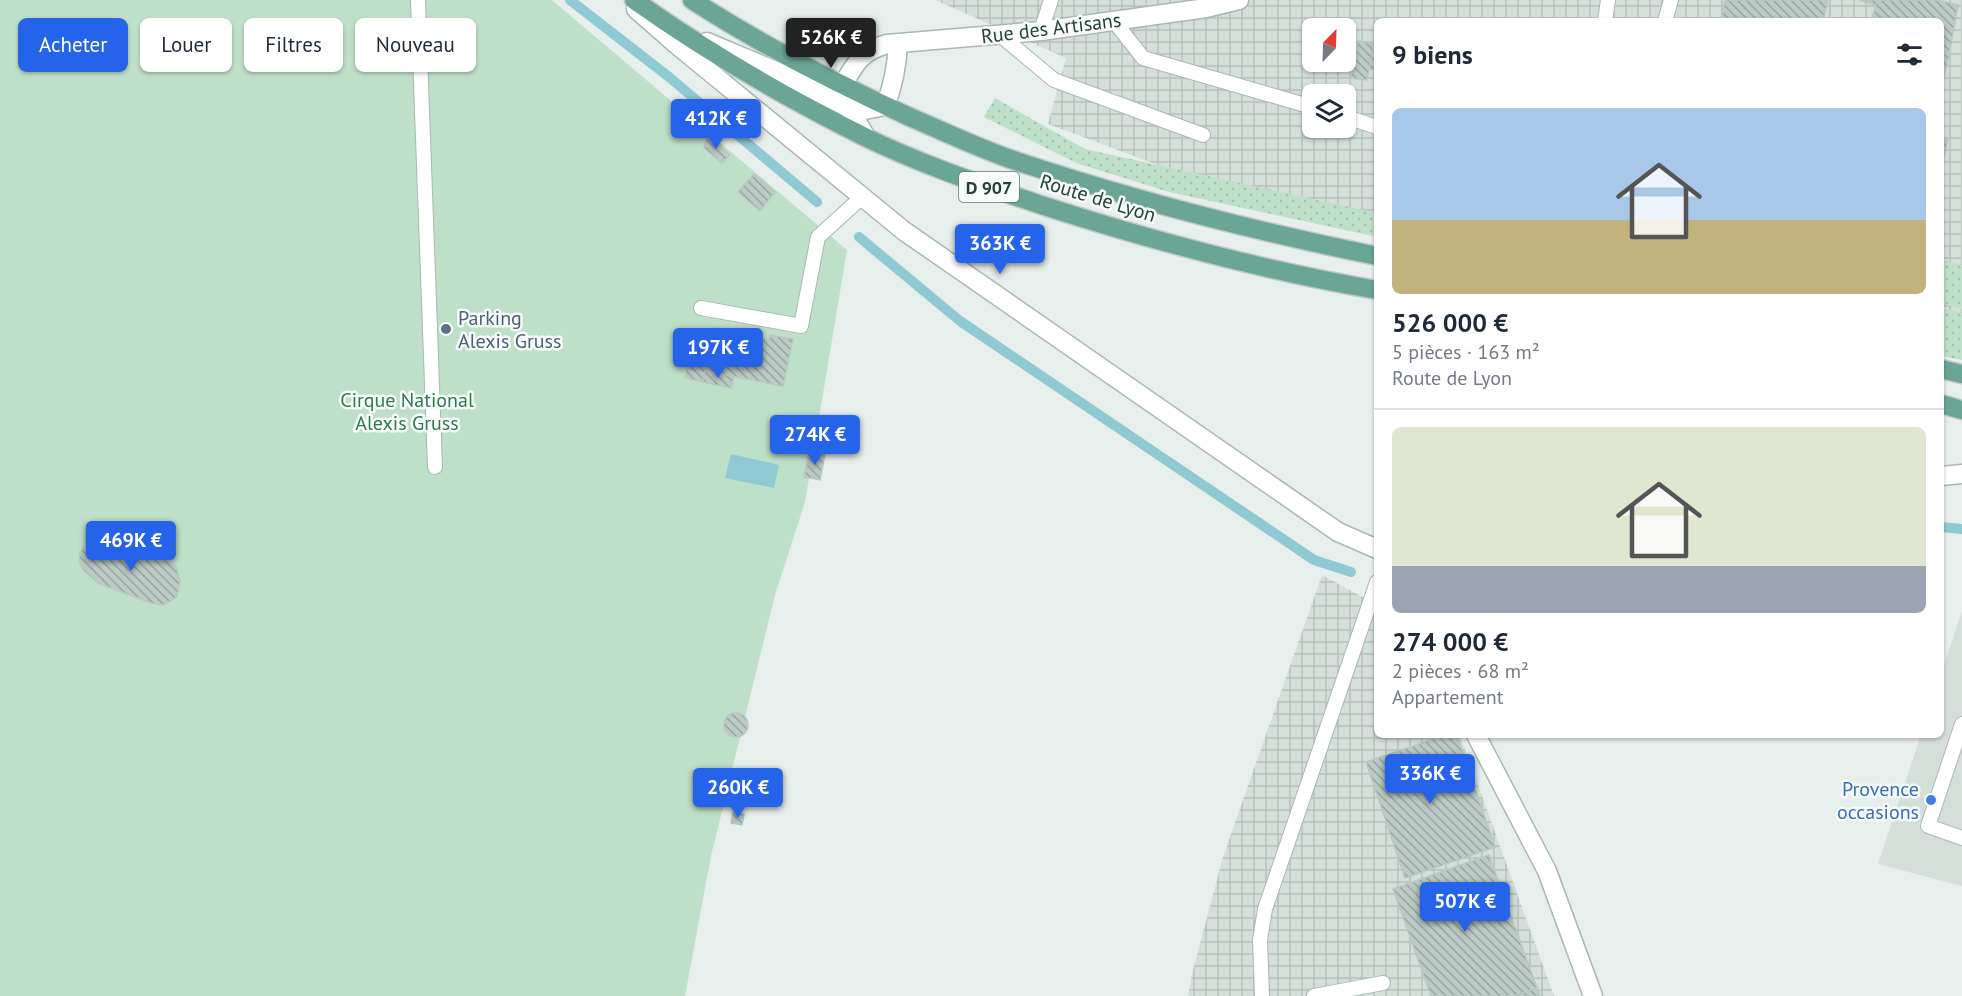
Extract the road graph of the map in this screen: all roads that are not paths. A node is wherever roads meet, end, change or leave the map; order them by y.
1 (418, 0) edge
2 (626, 0) edge
3 (634, 0) edge
4 (692, 0) edge
5 (1051, 0) edge
6 (1239, 0) edge
7 (1608, 0) edge
8 (1671, 0) edge
9 (1605, 18) edge
10 (1666, 18) edge
11 (1114, 21) junction
12 (676, 30) junction
13 (1041, 32) junction
14 (1000, 35) junction
15 (898, 43) junction
16 (842, 86) junction
17 (1302, 104) edge
18 (885, 106) junction
19 (849, 108) junction
20 (1356, 120) edge
21 (1374, 126) edge
22 (1203, 135) dead end
23 (866, 137) junction
24 (862, 197) junction
25 (1374, 255) edge
26 (1374, 289) edge
27 (701, 308) dead end
28 (1944, 370) edge
29 (1962, 374) edge
30 (1944, 405) edge
31 (1962, 410) edge
32 (435, 467) dead end
33 (1962, 474) edge
34 (1944, 476) edge
35 (1374, 548) edge
36 (1374, 591) edge
37 (1962, 724) edge
38 (1478, 738) edge
39 (1962, 838) edge
40 (1383, 983) dead end
41 (1262, 996) edge
42 (1314, 996) edge
43 (1593, 996) edge

1 - 32 lane
2 - 24 street
3 - 12 main road, Route de Lyon / D 907
4 - 16 main road, Route de Lyon / D 907
5 - 13 lane
6 - 11 street, Rue des Artisans
7 - 9 lane
8 - 10 lane
11 - 13 street, Rue des Artisans
11 - 17 lane
12 - 19 street
12 - 23 main road, Route de Lyon / D 907
13 - 14 street, Rue des Artisans
14 - 15 street, Rue des Artisans
14 - 22 lane
15 - 16 street, Rue des Artisans
15 - 18 street
16 - 18 main road, Route de Lyon / D 907
16 - 19 street
18 - 19 street
18 - 25 main road, Route de Lyon / D 907
19 - 23 street
20 - 21 lane
23 - 26 main road, Route de Lyon / D 907
24 - 27 lane
24 - 35 street
28 - 29 main road
30 - 31 main road
33 - 34 street
36 - 41 lane
37 - 39 lane
38 - 43 street
40 - 42 lane

